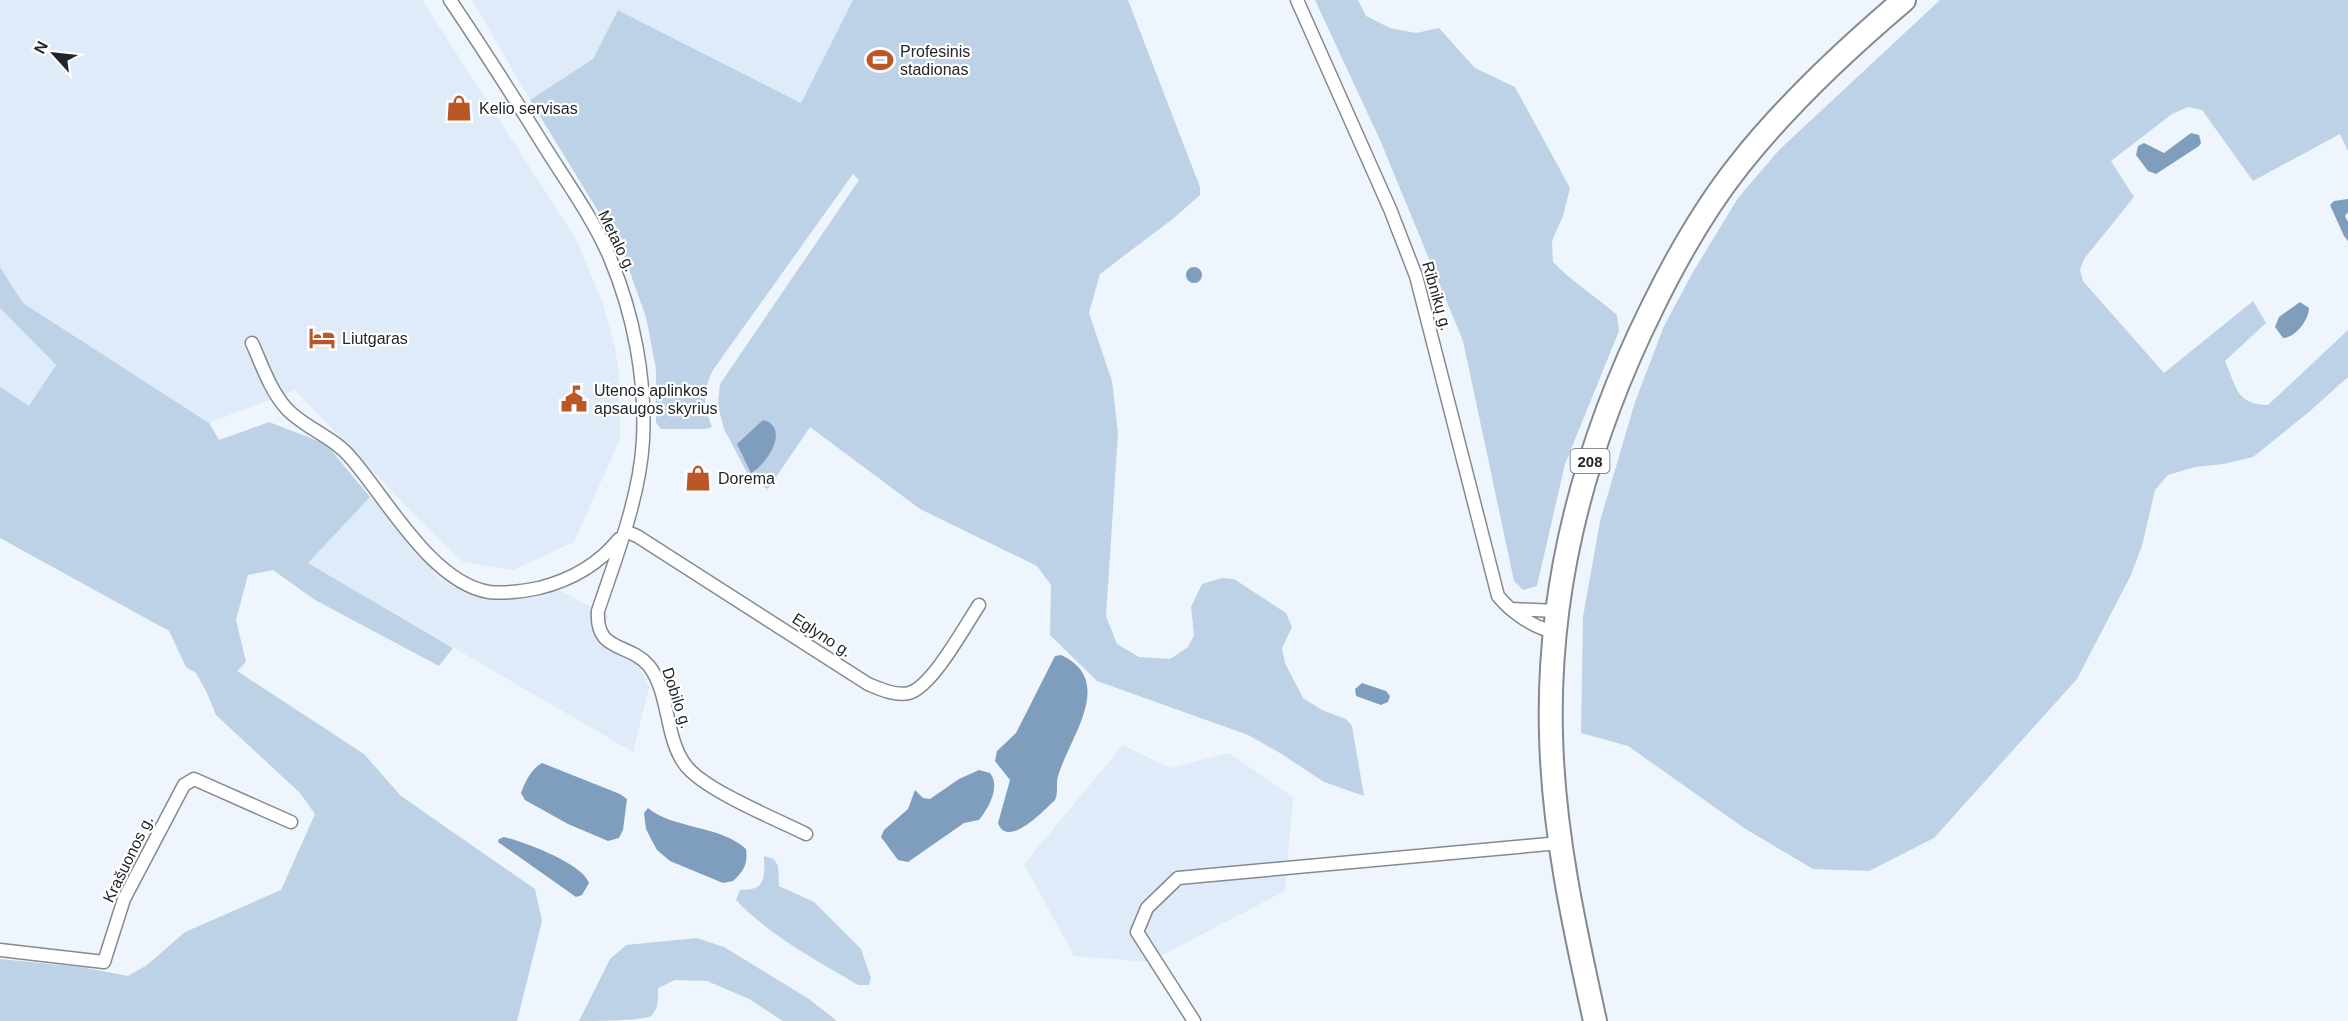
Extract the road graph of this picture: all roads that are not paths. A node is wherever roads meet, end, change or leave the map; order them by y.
1 (450, 0) edge
2 (1298, 0) edge
3 (1905, 0) edge
4 (252, 343) dead end
5 (625, 531) junction
6 (979, 605) dead end
7 (1512, 609) junction
8 (1555, 621) junction
9 (291, 822) dead end
10 (806, 834) dead end
11 (1560, 843) junction
12 (0, 950) edge
13 (1194, 1021) edge
14 (1595, 1021) edge

1 - 5 street, Metalo g.
2 - 7 street, Ribnikų g.
3 - 8 highway, 208
4 - 5 street
5 - 6 street, Eglyno g.
5 - 10 street, Dobilo g.
7 - 8 street
7 - 8 street, Ribnikų g.
8 - 11 highway, 208
9 - 12 street, Krašuonos g.
11 - 13 street
11 - 14 highway, 208

